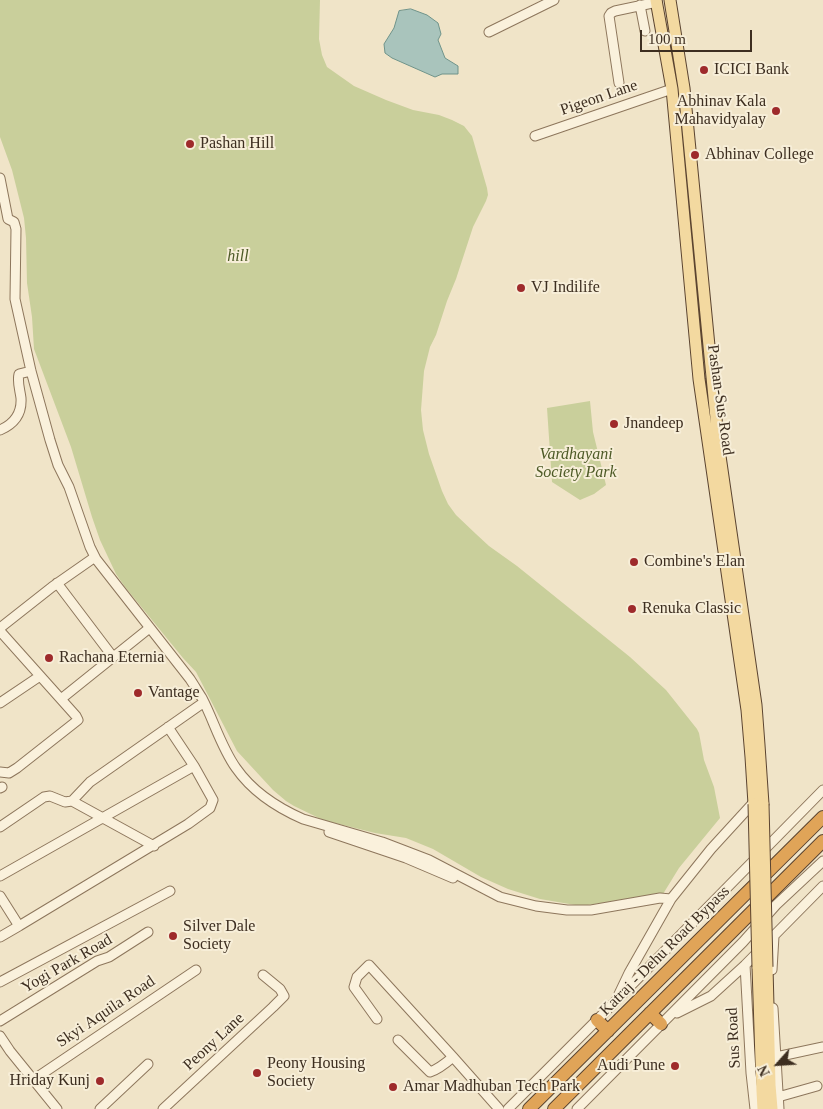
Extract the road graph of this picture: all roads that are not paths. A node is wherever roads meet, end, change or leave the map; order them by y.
1 (554, 0) edge
2 (670, 0) edge
3 (656, 1) edge
4 (640, 5) junction
5 (645, 31) dead end
6 (489, 32) dead end
7 (619, 83) dead end
8 (672, 89) junction
9 (535, 136) dead end
10 (0, 178) edge
11 (31, 371) junction
12 (712, 378) junction
13 (696, 380) junction
14 (0, 430) edge
15 (96, 558) junction
16 (57, 583) junction
17 (0, 630) edge
18 (147, 630) junction
19 (113, 657) junction
20 (40, 676) junction
21 (61, 699) junction
22 (0, 703) edge
23 (200, 705) junction
24 (168, 727) junction
25 (194, 766) junction
26 (0, 772) edge
27 (823, 790) edge
28 (72, 801) junction
29 (757, 803) junction
30 (823, 817) edge
31 (104, 818) junction
32 (0, 827) edge
33 (823, 840) edge
34 (154, 846) junction
35 (823, 861) edge
36 (0, 876) edge
37 (466, 878) junction
38 (823, 886) edge
39 (170, 891) dead end
40 (0, 896) edge
41 (671, 899) junction
42 (20, 926) junction
43 (148, 932) dead end
44 (774, 936) junction
45 (0, 937) edge
46 (745, 964) junction
47 (196, 970) dead end
48 (765, 970) junction
49 (262, 975) dead end
50 (0, 982) edge
51 (615, 1001) junction
52 (650, 1013) junction
53 (377, 1019) dead end
54 (597, 1020) junction
55 (665, 1020) junction
56 (0, 1021) edge
57 (608, 1031) junction
58 (0, 1036) edge
59 (398, 1040) dead end
60 (823, 1047) edge
61 (453, 1057) junction
62 (776, 1058) junction
63 (148, 1064) dead end
64 (33, 1080) junction
65 (817, 1086) dead end
66 (778, 1097) junction
67 (57, 1109) edge
68 (100, 1109) edge
69 (163, 1109) edge
70 (499, 1109) edge
71 (508, 1109) edge
72 (529, 1109) edge
73 (554, 1109) edge
74 (577, 1109) edge
75 (755, 1109) edge
76 (764, 1109) edge
77 (772, 1109) edge
78 (779, 1109) edge

1 - 6 street
2 - 12 main road, Pashan-Sus Road
3 - 4 street
3 - 8 main road, Pashan-Sus Road
4 - 5 street
4 - 7 street
8 - 9 street, Pigeon Lane
8 - 13 main road, Pashan-Sus Road
10 - 11 street
11 - 14 street
11 - 15 street
12 - 13 street
12 - 29 main road, Pashan-Sus Road
13 - 29 main road, Pashan-Sus Road
15 - 16 street
15 - 18 street
15 - 37 street
16 - 17 street
16 - 19 street
17 - 20 street
18 - 19 street
18 - 23 street
19 - 21 street
20 - 21 street
20 - 22 street
21 - 26 street
23 - 24 street
23 - 37 street
24 - 25 street
24 - 28 street
25 - 31 street
25 - 34 street
27 - 51 street
28 - 31 street
28 - 32 street
29 - 41 street
29 - 48 main road, bridge
30 - 57 highway, Katraj - Dehu Road Bypass
31 - 34 street
31 - 36 street
33 - 52 highway, Katraj - Dehu Road Bypass
34 - 42 street
35 - 55 street
37 - 41 street
38 - 44 street
39 - 50 street
40 - 42 street
41 - 51 street
42 - 45 street
43 - 56 street, Yogi Park Road
44 - 46 street
44 - 48 street
46 - 55 street
46 - 75 street, Sus Road
47 - 64 street, Skyi Aquila Road
48 - 62 street
48 - 76 main road
48 - 77 main road
49 - 69 street, Peony Lane
51 - 54 street
52 - 55 highway
52 - 73 highway, Katraj - Dehu Road Bypass
53 - 61 street
54 - 57 highway
54 - 71 street
55 - 74 street
57 - 72 highway, Katraj - Dehu Road Bypass
58 - 64 street
59 - 61 street
60 - 62 street
61 - 70 street
62 - 66 street
63 - 68 street
64 - 67 street
65 - 66 street
66 - 78 street

